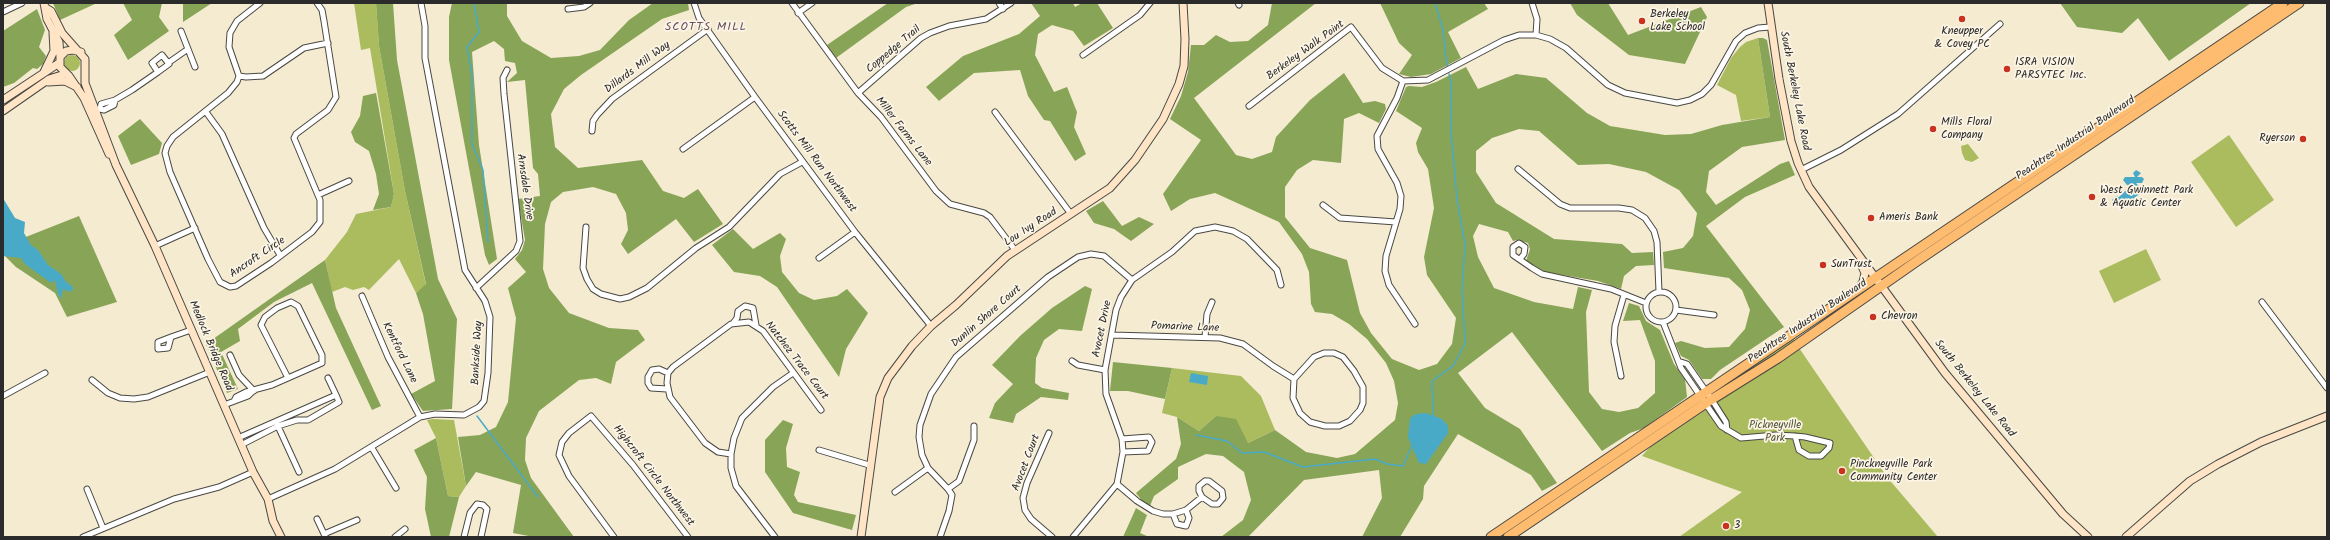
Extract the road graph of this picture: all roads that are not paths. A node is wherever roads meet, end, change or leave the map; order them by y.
1 (22, 3) edge
2 (260, 3) edge
3 (317, 3) edge
4 (421, 3) edge
5 (590, 3) edge
6 (694, 3) edge
7 (792, 3) edge
8 (812, 3) edge
9 (999, 3) edge
10 (1011, 3) edge
11 (1150, 3) edge
12 (1182, 3) edge
13 (1532, 3) edge
14 (1768, 3) edge
15 (2283, 3) edge
16 (2299, 3) edge
17 (45, 6) edge
18 (568, 9) dead end
19 (1003, 9) junction
20 (3, 12) edge
21 (798, 13) junction
22 (2000, 24) dead end
23 (1770, 26) junction
24 (708, 29) junction
25 (181, 31) dead end
26 (53, 33) junction
27 (1536, 35) junction
28 (328, 43) junction
29 (188, 49) junction
30 (81, 52) junction
31 (1083, 55) dead end
32 (60, 60) junction
33 (168, 63) junction
34 (196, 67) dead end
35 (84, 70) junction
36 (507, 70) dead end
37 (158, 72) junction
38 (67, 75) junction
39 (239, 76) junction
40 (43, 79) junction
41 (1403, 81) junction
42 (78, 88) junction
43 (858, 93) junction
44 (755, 97) junction
45 (3, 100) edge
46 (1249, 106) dead end
47 (95, 110) junction
48 (3, 111) edge
49 (206, 112) junction
50 (995, 112) dead end
51 (592, 131) dead end
52 (683, 149) dead end
53 (802, 162) junction
54 (1518, 169) dead end
55 (1801, 170) junction
56 (349, 181) dead end
57 (318, 195) junction
58 (1323, 205) dead end
59 (1071, 214) junction
60 (1396, 222) junction
61 (586, 227) dead end
62 (195, 228) junction
63 (855, 232) junction
64 (1847, 239) junction
65 (155, 246) junction
66 (1015, 250) junction
67 (280, 255) junction
68 (819, 258) dead end
69 (1520, 259) dead end
70 (1877, 278) junction
71 (1132, 280) junction
72 (1281, 285) dead end
73 (1883, 285) junction
74 (476, 288) junction
75 (1659, 292) junction
76 (1850, 295) junction
77 (362, 296) dead end
78 (1624, 296) junction
79 (1212, 302) dead end
80 (2262, 302) dead end
81 (1646, 303) junction
82 (1676, 310) junction
83 (1714, 315) dead end
84 (1663, 322) junction
85 (731, 324) junction
86 (1415, 324) dead end
87 (756, 325) junction
88 (931, 326) junction
89 (192, 330) junction
90 (1112, 335) junction
91 (171, 337) dead end
92 (1205, 337) junction
93 (230, 355) dead end
94 (1072, 361) dead end
95 (1105, 370) junction
96 (45, 372) dead end
97 (210, 372) junction
98 (668, 373) junction
99 (793, 373) junction
100 (1621, 376) dead end
101 (288, 378) junction
102 (328, 378) dead end
103 (1294, 379) junction
104 (92, 380) dead end
105 (2327, 388) edge
106 (667, 389) junction
107 (253, 391) junction
108 (336, 395) junction
109 (3, 396) edge
110 (1706, 398) junction
111 (224, 405) junction
112 (821, 410) dead end
113 (2327, 416) edge
114 (420, 417) junction
115 (276, 424) junction
116 (974, 426) dead end
117 (1049, 433) dead end
118 (1795, 436) junction
119 (238, 438) junction
120 (1122, 440) junction
121 (241, 445) junction
122 (372, 448) junction
123 (819, 450) dead end
124 (1123, 452) junction
125 (732, 454) junction
126 (869, 465) junction
127 (928, 468) junction
128 (253, 472) junction
129 (298, 472) dead end
130 (1117, 484) junction
131 (396, 488) dead end
132 (87, 489) dead end
133 (948, 489) junction
134 (895, 492) dead end
135 (1202, 497) junction
136 (268, 499) junction
137 (1186, 510) junction
138 (1173, 514) junction
139 (317, 519) dead end
140 (357, 520) dead end
141 (103, 528) junction
142 (405, 529) dead end
143 (324, 536) edge
144 (2087, 536) edge
145 (2128, 536) edge
146 (83, 537) edge
147 (281, 537) edge
148 (396, 537) edge
149 (464, 537) edge
150 (481, 537) edge
151 (614, 537) edge
152 (688, 537) edge
153 (775, 537) edge
154 (861, 537) edge
155 (940, 537) edge
156 (1052, 537) edge
157 (1073, 537) edge
158 (1492, 537) edge
159 (1508, 537) edge

1 - 20 street
2 - 39 street
3 - 28 street, Ancroft Circle
4 - 74 street, Bankside Way
5 - 18 street
6 - 24 street, Scotts Mill Run Northwest
7 - 21 street, Miller Farms Lane
8 - 21 street
9 - 19 street
10 - 19 street, Coppedge Trail
11 - 31 street
12 - 59 street, Lou Ivy Road
13 - 27 street
14 - 23 street, South Berkeley Lake Road
15 - 70 highway, Peachtree Industrial Boulevard
16 - 73 highway, Peachtree Industrial Boulevard
17 - 26 street, Medlock Bridge Road
17 - 30 street, Medlock Bridge Road
19 - 43 street, Coppedge Trail
21 - 43 street, Miller Farms Lane
22 - 55 street
23 - 27 street
23 - 55 street, South Berkeley Lake Road
24 - 44 street, Scotts Mill Run Northwest
24 - 51 street, Dillards Mill Way
25 - 29 street
26 - 32 street, Medlock Bridge Road
26 - 40 street
27 - 41 street
28 - 39 street
28 - 57 street, Ancroft Circle
29 - 33 street
29 - 34 street
30 - 32 street
30 - 35 street, Medlock Bridge Road
32 - 38 street, Medlock Bridge Road
32 - 40 street
33 - 37 street
33 - 37 street
35 - 38 street
35 - 47 street, Medlock Bridge Road
36 - 74 street, Arnsdale Drive
37 - 47 street
38 - 40 street
38 - 42 street, Medlock Bridge Road
39 - 49 street, Ancroft Circle
40 - 42 street
40 - 45 street
40 - 48 street
41 - 46 street, Berkeley Walk Point
41 - 60 street
42 - 47 street, Medlock Bridge Road
43 - 66 street, Miller Farms Lane
44 - 52 street
44 - 53 street, Scotts Mill Run Northwest
47 - 65 street, Medlock Bridge Road
49 - 62 street, Ancroft Circle
49 - 67 street
50 - 59 street
53 - 61 street
53 - 63 street, Scotts Mill Run Northwest
54 - 75 street
55 - 64 street, South Berkeley Lake Road
56 - 57 street
57 - 67 street, Ancroft Circle
58 - 60 street
59 - 66 street, Lou Ivy Road
60 - 86 street
62 - 65 street
62 - 67 street, Ancroft Circle
63 - 68 street
63 - 88 street, Scotts Mill Run Northwest
64 - 70 street, South Berkeley Lake Road
64 - 76 street
65 - 89 street, Medlock Bridge Road
66 - 88 street, Lou Ivy Road
69 - 78 street
70 - 73 street, South Berkeley Lake Road
70 - 76 highway, Peachtree Industrial Boulevard
71 - 72 street, Avocet Drive
71 - 90 street, Avocet Drive
71 - 127 street, Dunlin Shore Court
73 - 110 highway, Peachtree Industrial Boulevard
73 - 144 street, South Berkeley Lake Road
74 - 114 street, Bankside Way
75 - 81 street
75 - 82 street
76 - 110 highway, Peachtree Industrial Boulevard
77 - 114 street, Kentford Lane
78 - 81 street
78 - 100 street
79 - 92 street
80 - 105 street
81 - 84 street
82 - 83 street
82 - 84 street
84 - 110 street
85 - 87 street, Natchez Trace Court
85 - 87 street, Natchez Trace Court
85 - 98 street, Natchez Trace Court
87 - 99 street, Natchez Trace Court
88 - 126 street, Lou Ivy Road
89 - 91 street
89 - 97 street, Medlock Bridge Road
90 - 92 street, Pomarine Lane
90 - 95 street, Avocet Drive
92 - 103 street, Pomarine Lane
93 - 107 street
94 - 95 street
95 - 120 street, Avocet Drive
96 - 109 street
97 - 104 street
97 - 111 street, Medlock Bridge Road
98 - 106 street
98 - 106 street
99 - 112 street, Natchez Trace Court
99 - 125 street
101 - 101 street
101 - 107 street
102 - 108 street
103 - 103 street
106 - 125 street
107 - 111 street
108 - 115 street
108 - 115 street
110 - 118 street
110 - 158 highway, Peachtree Industrial Boulevard
110 - 159 highway, Peachtree Industrial Boulevard
111 - 119 street, Medlock Bridge Road
113 - 145 street
114 - 122 street, Bankside Way
115 - 119 street
115 - 121 street
115 - 129 street
116 - 133 street
117 - 156 street, Avocet Court
118 - 118 street
119 - 121 street, Medlock Bridge Road
120 - 124 street, Avocet Drive
120 - 124 street
121 - 128 street, Medlock Bridge Road
122 - 131 street
122 - 136 street, Bankside Way
123 - 126 street
124 - 130 street, Avocet Drive
125 - 153 street
126 - 154 street, Lou Ivy Road
127 - 133 street
127 - 134 street
128 - 136 street, Medlock Bridge Road
128 - 141 street
130 - 138 street
130 - 157 street, Avocet Drive
132 - 141 street
133 - 155 street
135 - 135 street
135 - 137 street
136 - 147 street, Medlock Bridge Road
137 - 138 street
137 - 138 street
139 - 143 street
140 - 143 street
141 - 146 street
142 - 148 street
149 - 150 street
151 - 152 street, Highcroft Circle Northwest

